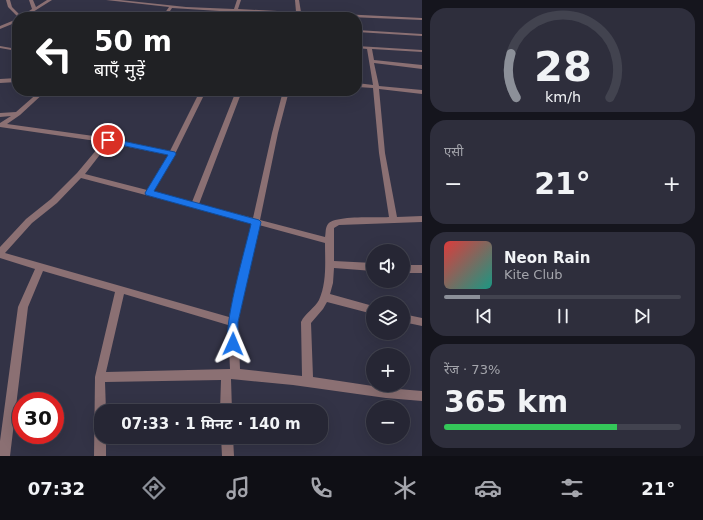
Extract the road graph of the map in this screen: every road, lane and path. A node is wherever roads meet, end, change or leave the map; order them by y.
1 (8, 0) edge
2 (31, 0) edge
3 (50, 0) edge
4 (108, 0) edge
5 (239, 0) edge
6 (297, 0) edge
7 (171, 7) junction
8 (35, 10) junction
9 (235, 11) junction
10 (16, 12) edge
11 (31, 12) edge
12 (168, 12) edge
13 (248, 12) edge
14 (298, 12) edge
15 (362, 18) edge
16 (422, 19) edge
17 (12, 22) edge
18 (0, 28) edge
19 (362, 31) edge
20 (422, 35) edge
21 (0, 47) edge
22 (362, 47) edge
23 (369, 48) junction
24 (12, 49) edge
25 (422, 51) edge
26 (371, 61) junction
27 (422, 67) edge
28 (12, 80) edge
29 (0, 81) edge
30 (362, 86) edge
31 (376, 87) junction
32 (422, 92) edge
33 (38, 96) edge
34 (201, 96) edge
35 (237, 96) edge
36 (285, 96) edge
37 (18, 114) junction
38 (0, 115) edge
39 (0, 125) edge
40 (108, 140) junction
41 (172, 154) junction
42 (80, 175) junction
43 (149, 193) junction
44 (194, 206) junction
45 (392, 219) junction
46 (422, 219) edge
47 (256, 222) junction
48 (330, 241) junction
49 (0, 254) edge
50 (330, 264) junction
51 (41, 266) junction
52 (366, 267) edge
53 (410, 268) edge
54 (422, 269) edge
55 (120, 290) junction
56 (325, 297) junction
57 (366, 308) edge
58 (410, 319) edge
59 (233, 322) junction
60 (422, 322) edge
61 (230, 374) junction
62 (100, 377) junction
63 (308, 383) junction
64 (422, 396) edge
65 (227, 404) edge
66 (227, 444) edge
67 (4, 456) edge
68 (100, 456) edge
69 (228, 456) edge

1 - 10 street
2 - 8 street
3 - 8 street
4 - 7 street
5 - 9 street
6 - 14 street
7 - 9 street
7 - 12 street
8 - 11 street
9 - 13 street
15 - 16 street
17 - 18 street
19 - 20 street
21 - 24 street
22 - 23 street
23 - 25 street
23 - 26 street
26 - 27 street
26 - 31 street
28 - 29 street
30 - 31 street
31 - 32 street
31 - 45 street
33 - 37 street
34 - 41 street
35 - 44 street
36 - 47 street
37 - 38 street
37 - 39 street
39 - 40 street
40 - 41 street
40 - 42 street
41 - 43 street
42 - 43 street
42 - 49 street
43 - 44 street
44 - 47 street
45 - 46 street
45 - 48 street
47 - 48 street
47 - 59 street
48 - 50 street
49 - 51 street
50 - 52 street
50 - 56 street
51 - 55 street
51 - 67 street
53 - 54 street
55 - 59 street
55 - 62 street
56 - 57 street
56 - 63 street
58 - 60 street
59 - 61 street
61 - 62 street
61 - 63 street
61 - 65 street
62 - 68 street
63 - 64 street
66 - 69 street

